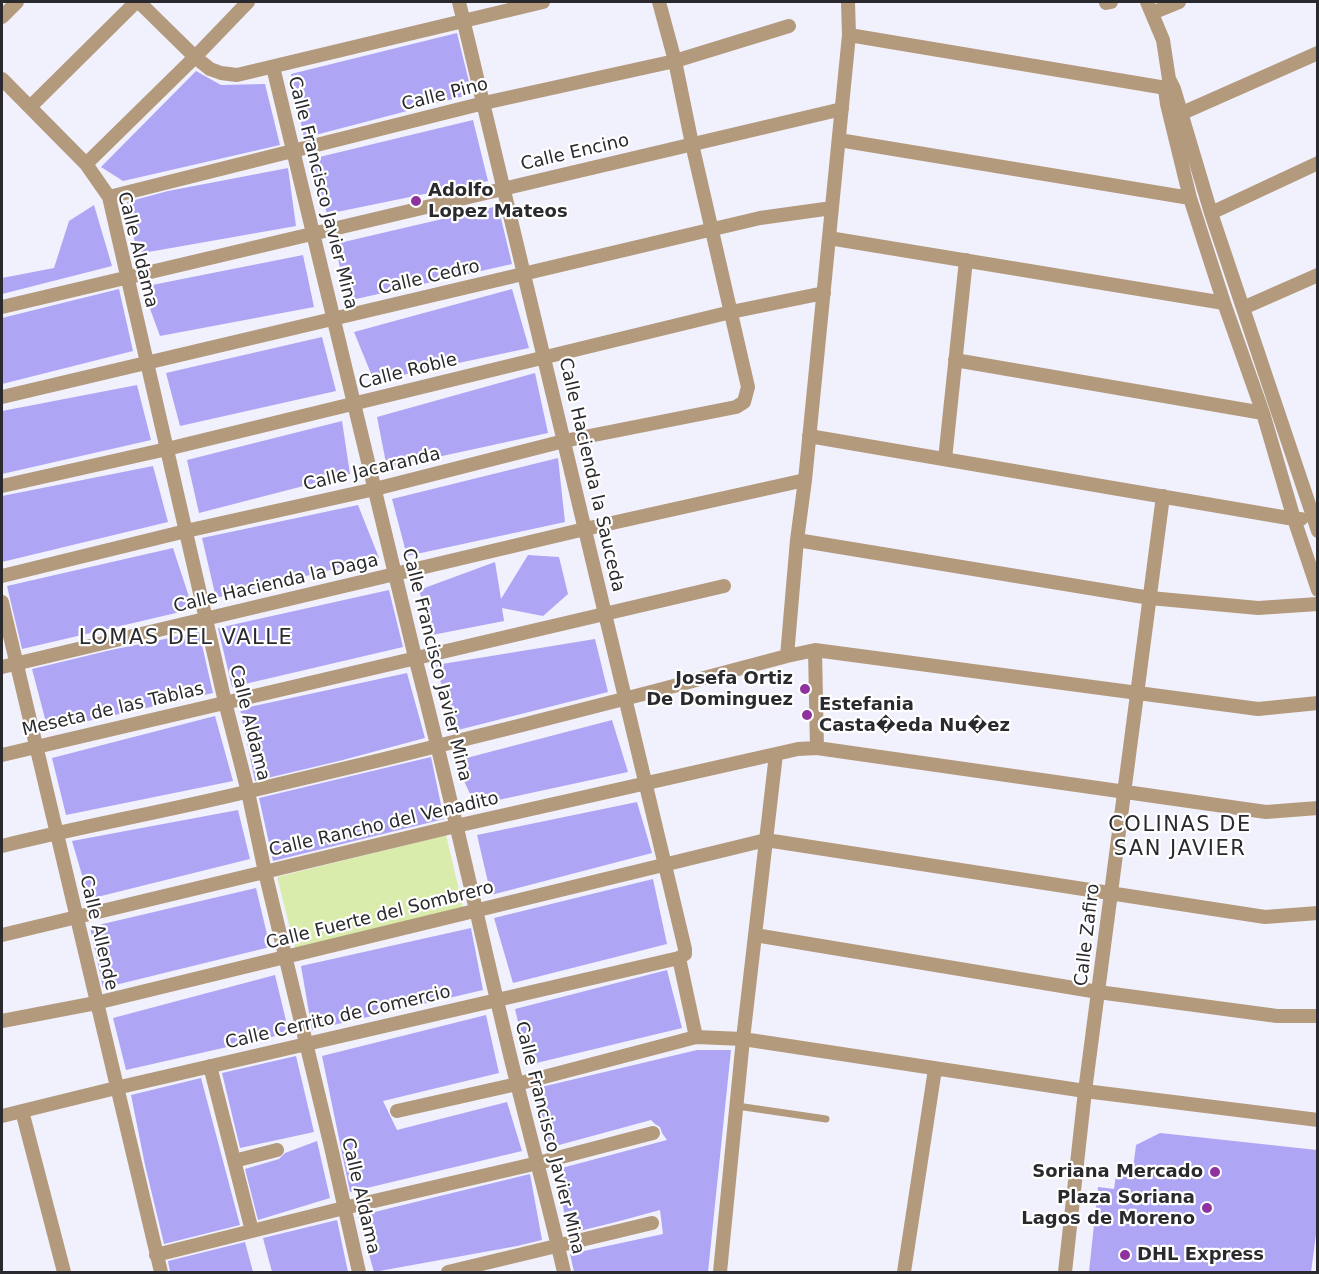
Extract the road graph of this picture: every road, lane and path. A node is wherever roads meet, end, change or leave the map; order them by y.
1 (16, 2) edge
2 (138, 2) edge
3 (248, 2) edge
4 (459, 2) edge
5 (543, 2) edge
6 (659, 2) edge
7 (848, 2) edge
8 (1179, 2) edge
9 (1150, 7) edge
10 (2, 17) edge
11 (464, 20) junction
12 (789, 26) dead end
13 (849, 35) junction
14 (1317, 53) edge
15 (195, 57) junction
16 (675, 61) junction
17 (273, 67) junction
18 (2, 79) edge
19 (1169, 86) junction
20 (484, 104) junction
21 (30, 107) junction
22 (842, 109) junction
23 (1180, 114) junction
24 (839, 140) junction
25 (692, 144) junction
26 (294, 151) junction
27 (1317, 163) edge
28 (86, 164) junction
29 (504, 189) junction
30 (109, 197) junction
31 (1190, 198) junction
32 (832, 208) junction
33 (1211, 213) junction
34 (712, 230) junction
35 (313, 233) junction
36 (829, 238) junction
37 (966, 260) junction
38 (524, 274) junction
39 (1317, 275) edge
40 (127, 277) junction
41 (824, 293) junction
42 (1224, 303) junction
43 (2, 307) edge
44 (1243, 308) junction
45 (731, 312) junction
46 (334, 318) junction
47 (544, 357) junction
48 (955, 360) junction
49 (147, 363) junction
50 (2, 397) edge
51 (354, 403) junction
52 (1263, 413) junction
53 (809, 436) junction
54 (564, 441) junction
55 (167, 449) junction
56 (945, 459) junction
57 (805, 480) junction
58 (2, 486) edge
59 (375, 489) junction
60 (1163, 496) junction
61 (1294, 519) junction
62 (1315, 525) edge
63 (585, 529) junction
64 (186, 531) junction
65 (797, 540) junction
66 (395, 574) junction
67 (2, 576) edge
68 (724, 585) dead end
69 (1317, 591) edge
70 (1150, 598) junction
71 (2, 602) edge
72 (1317, 604) edge
73 (605, 614) junction
74 (206, 619) junction
75 (814, 650) junction
76 (787, 656) junction
77 (416, 657) junction
78 (16, 664) junction
79 (2, 667) edge
80 (1137, 693) junction
81 (625, 700) junction
82 (225, 702) junction
83 (1317, 703) edge
84 (438, 745) junction
85 (36, 747) junction
86 (816, 748) junction
87 (776, 754) junction
88 (2, 755) edge
89 (645, 784) junction
90 (248, 792) junction
91 (1124, 792) junction
92 (1317, 808) edge
93 (456, 826) junction
94 (56, 832) junction
95 (766, 840) junction
96 (2, 846) edge
97 (664, 865) junction
98 (265, 872) junction
99 (1111, 894) junction
100 (477, 911) junction
101 (1317, 913) edge
102 (76, 917) junction
103 (2, 935) edge
104 (755, 935) junction
105 (285, 957) junction
106 (681, 957) junction
107 (1098, 992) junction
108 (497, 999) junction
109 (96, 1003) junction
110 (1317, 1016) edge
111 (2, 1021) edge
112 (696, 1037) junction
113 (743, 1039) junction
114 (305, 1044) junction
115 (210, 1066) junction
116 (935, 1069) junction
117 (517, 1084) junction
118 (116, 1088) junction
119 (1085, 1091) junction
120 (737, 1106) junction
121 (22, 1111) junction
122 (397, 1111) dead end
123 (2, 1116) edge
124 (826, 1119) dead end
125 (1317, 1120) edge
126 (653, 1133) dead end
127 (277, 1150) dead end
128 (234, 1161) junction
129 (538, 1163) junction
130 (344, 1208) junction
131 (652, 1223) dead end
132 (252, 1231) junction
133 (558, 1246) junction
134 (156, 1255) junction
135 (64, 1272) edge
136 (161, 1272) edge
137 (359, 1272) edge
138 (448, 1272) edge
139 (564, 1272) edge
140 (720, 1272) edge
141 (904, 1272) edge
142 (1065, 1272) edge

1 - 10 street
2 - 15 street
2 - 21 street
3 - 15 street
4 - 11 street, Calle Hacienda la Sauceda
5 - 11 street
6 - 16 street
7 - 13 street
8 - 9 street
9 - 19 street
11 - 17 street
11 - 20 street, Calle Hacienda la Sauceda
12 - 16 street, Calle Pino
13 - 19 street
13 - 22 street
14 - 23 street
15 - 17 street
15 - 28 street
16 - 20 street, Calle Pino
16 - 25 street
17 - 26 street, Calle Francisco Javier Mina
18 - 21 street, Calle Aldama
19 - 23 street
19 - 31 street
20 - 26 street, Calle Pino
20 - 29 street, Calle Hacienda la Sauceda
21 - 28 street, Calle Aldama
22 - 24 street
22 - 25 street, Calle Encino
23 - 33 street
24 - 31 street
24 - 32 street
25 - 29 street, Calle Encino
25 - 34 street
26 - 30 street, Calle Pino
26 - 35 street, Calle Francisco Javier Mina
27 - 33 street
28 - 30 street, Calle Aldama
29 - 35 street, Calle Encino
29 - 38 street, Calle Hacienda la Sauceda
30 - 40 street, Calle Aldama
31 - 42 street
32 - 34 street, Calle Cedro
32 - 36 street
33 - 44 street
34 - 38 street, Calle Cedro
34 - 45 street
35 - 40 street, Calle Encino
35 - 46 street, Calle Francisco Javier Mina
36 - 37 street
36 - 41 street
37 - 42 street
37 - 48 street
38 - 46 street, Calle Cedro
38 - 47 street, Calle Hacienda la Sauceda
39 - 44 street
40 - 43 street, Calle Encino
40 - 49 street, Calle Aldama
41 - 45 street, Calle Roble
41 - 53 street
42 - 52 street
44 - 62 street
45 - 47 street, Calle Roble
45 - 54 street, Calle Jacaranda
46 - 49 street, Calle Cedro
46 - 51 street, Calle Francisco Javier Mina
47 - 51 street, Calle Roble
47 - 54 street, Calle Hacienda la Sauceda
48 - 52 street
48 - 56 street
49 - 50 street, Calle Cedro
49 - 55 street, Calle Aldama
51 - 55 street, Calle Roble
51 - 59 street, Calle Francisco Javier Mina
52 - 61 street
53 - 56 street
53 - 57 street
54 - 59 street, Calle Jacaranda
54 - 63 street, Calle Hacienda la Sauceda
55 - 58 street, Calle Roble
55 - 64 street, Calle Aldama
56 - 60 street
57 - 63 street, Calle Hacienda la Daga
57 - 65 street
59 - 64 street, Calle Jacaranda
59 - 66 street, Calle Francisco Javier Mina
60 - 61 street
60 - 70 street, Calle Zafiro
61 - 62 street
61 - 69 street
63 - 66 street, Calle Hacienda la Daga
63 - 73 street, Calle Hacienda la Sauceda
64 - 67 street, Calle Jacaranda
64 - 74 street, Calle Aldama
65 - 70 street
65 - 76 street
66 - 74 street, Calle Hacienda la Daga
66 - 77 street, Calle Francisco Javier Mina
68 - 73 street, Meseta de las Tablas
70 - 72 street
70 - 80 street, Calle Zafiro
71 - 78 street, Calle Allende
73 - 77 street, Meseta de las Tablas
73 - 81 street, Calle Hacienda la Sauceda
74 - 78 street, Calle Hacienda la Daga
74 - 82 street, Calle Aldama
75 - 76 street
75 - 80 street
75 - 86 street
76 - 81 street
77 - 82 street, Meseta de las Tablas
77 - 84 street, Calle Francisco Javier Mina
78 - 79 street, Calle Hacienda la Daga
78 - 85 street, Calle Allende
80 - 83 street
80 - 91 street, Calle Zafiro
81 - 84 street
81 - 89 street, Calle Hacienda la Sauceda
82 - 85 street, Meseta de las Tablas
82 - 90 street, Calle Aldama
84 - 90 street
84 - 93 street, Calle Francisco Javier Mina
85 - 88 street, Meseta de las Tablas
85 - 94 street, Calle Allende
86 - 87 street, Calle Rancho del Venadito
86 - 91 street, Calle Rancho del Venadito
87 - 89 street, Calle Rancho del Venadito
87 - 95 street
89 - 93 street, Calle Rancho del Venadito
89 - 97 street, Calle Hacienda la Sauceda
90 - 94 street
90 - 98 street, Calle Aldama
91 - 92 street, Calle Rancho del Venadito
91 - 99 street, Calle Zafiro
93 - 98 street, Calle Rancho del Venadito
93 - 100 street, Calle Francisco Javier Mina
94 - 96 street
94 - 102 street, Calle Allende
95 - 97 street, Calle Fuerte del Sombrero
95 - 99 street
95 - 104 street
97 - 100 street, Calle Fuerte del Sombrero
97 - 106 street, Calle Hacienda la Sauceda
98 - 102 street, Calle Rancho del Venadito
98 - 105 street, Calle Aldama
99 - 101 street
99 - 107 street, Calle Zafiro
100 - 105 street, Calle Fuerte del Sombrero
100 - 108 street, Calle Francisco Javier Mina
102 - 103 street, Calle Rancho del Venadito
102 - 109 street, Calle Allende
104 - 107 street
104 - 113 street
105 - 109 street, Calle Fuerte del Sombrero
105 - 114 street, Calle Aldama
106 - 108 street, Calle Cerrito de Comercio
106 - 112 street, Calle Hacienda la Sauceda
107 - 110 street
107 - 119 street, Calle Zafiro
108 - 114 street, Calle Cerrito de Comercio
108 - 117 street, Calle Francisco Javier Mina
109 - 111 street, Calle Fuerte del Sombrero
109 - 118 street, Calle Allende
112 - 113 street
112 - 117 street
113 - 116 street
113 - 120 street
114 - 115 street, Calle Cerrito de Comercio
114 - 130 street, Calle Aldama
115 - 118 street, Calle Cerrito de Comercio
115 - 128 street
116 - 119 street
116 - 141 street
117 - 122 street
117 - 129 street, Calle Francisco Javier Mina
118 - 121 street, Calle Cerrito de Comercio
118 - 134 street, Calle Allende
119 - 125 street
119 - 142 street, Calle Zafiro
120 - 124 lane
120 - 140 street
121 - 123 street, Calle Cerrito de Comercio
121 - 135 street
126 - 129 street
127 - 128 street
128 - 132 street
129 - 130 street
129 - 133 street, Calle Francisco Javier Mina
130 - 132 street
130 - 137 street, Calle Aldama
131 - 133 street
132 - 134 street
133 - 138 street
133 - 139 street, Calle Francisco Javier Mina
134 - 136 street, Calle Allende

